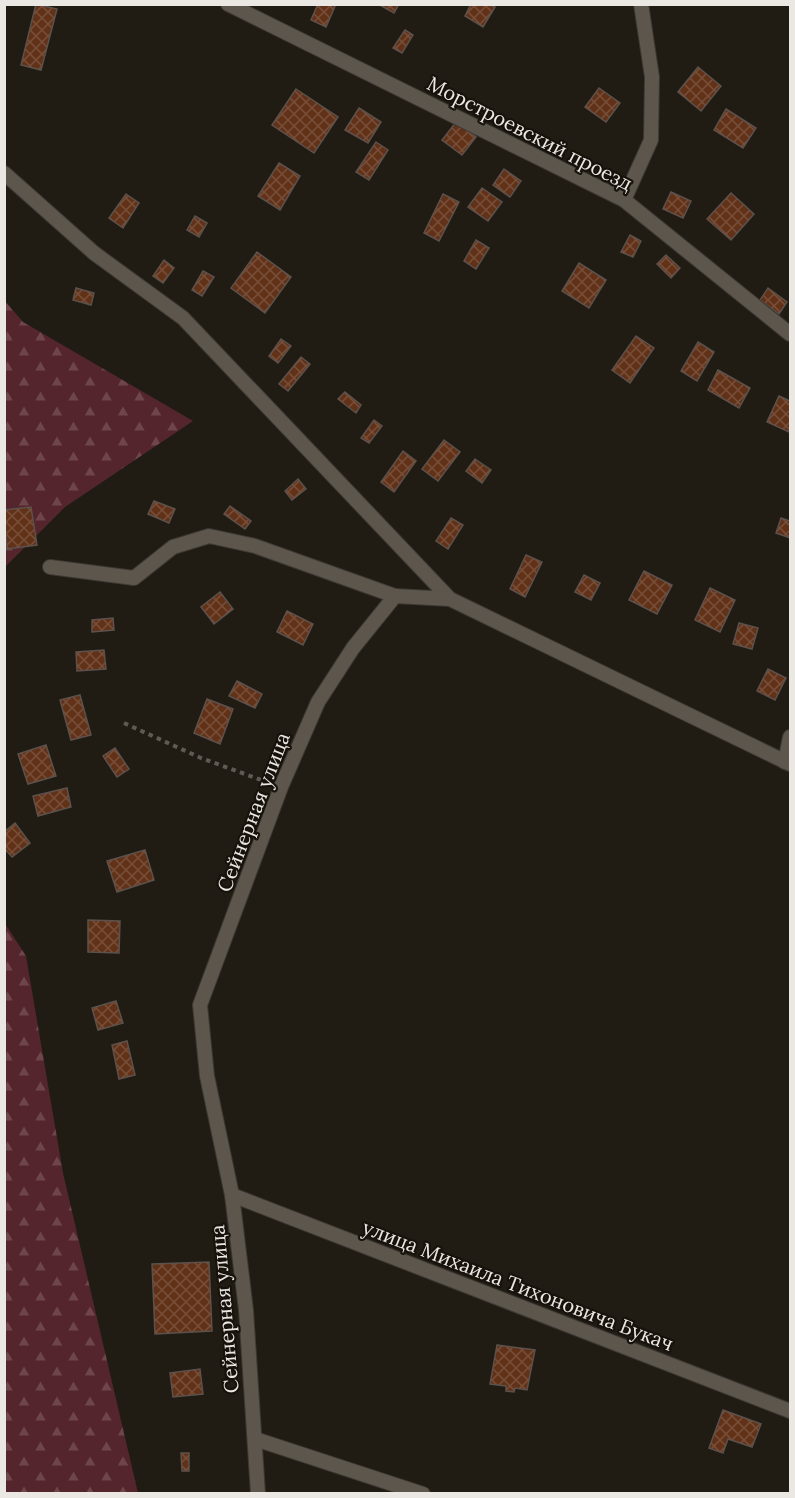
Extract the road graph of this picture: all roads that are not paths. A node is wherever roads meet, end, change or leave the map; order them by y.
1 (228, 4) edge
2 (641, 4) edge
3 (4, 173) edge
4 (624, 200) junction
5 (790, 334) edge
6 (50, 567) dead end
7 (395, 596) junction
8 (450, 599) junction
9 (790, 737) edge
10 (788, 763) edge
11 (232, 1195) junction
12 (790, 1411) edge
13 (255, 1439) junction
14 (258, 1494) edge
15 (423, 1494) edge

1 - 4 lane, Морстроевский проезд
2 - 4 lane
3 - 8 lane
4 - 5 lane, Морстроевский проезд
6 - 7 lane
7 - 8 lane
7 - 11 lane, Сейнерная улица
8 - 10 lane
9 - 10 lane
11 - 12 lane, улица Михаила Тихоновича Букач
11 - 13 lane, Сейнерная улица
13 - 14 lane, Сейнерная улица
13 - 15 lane

